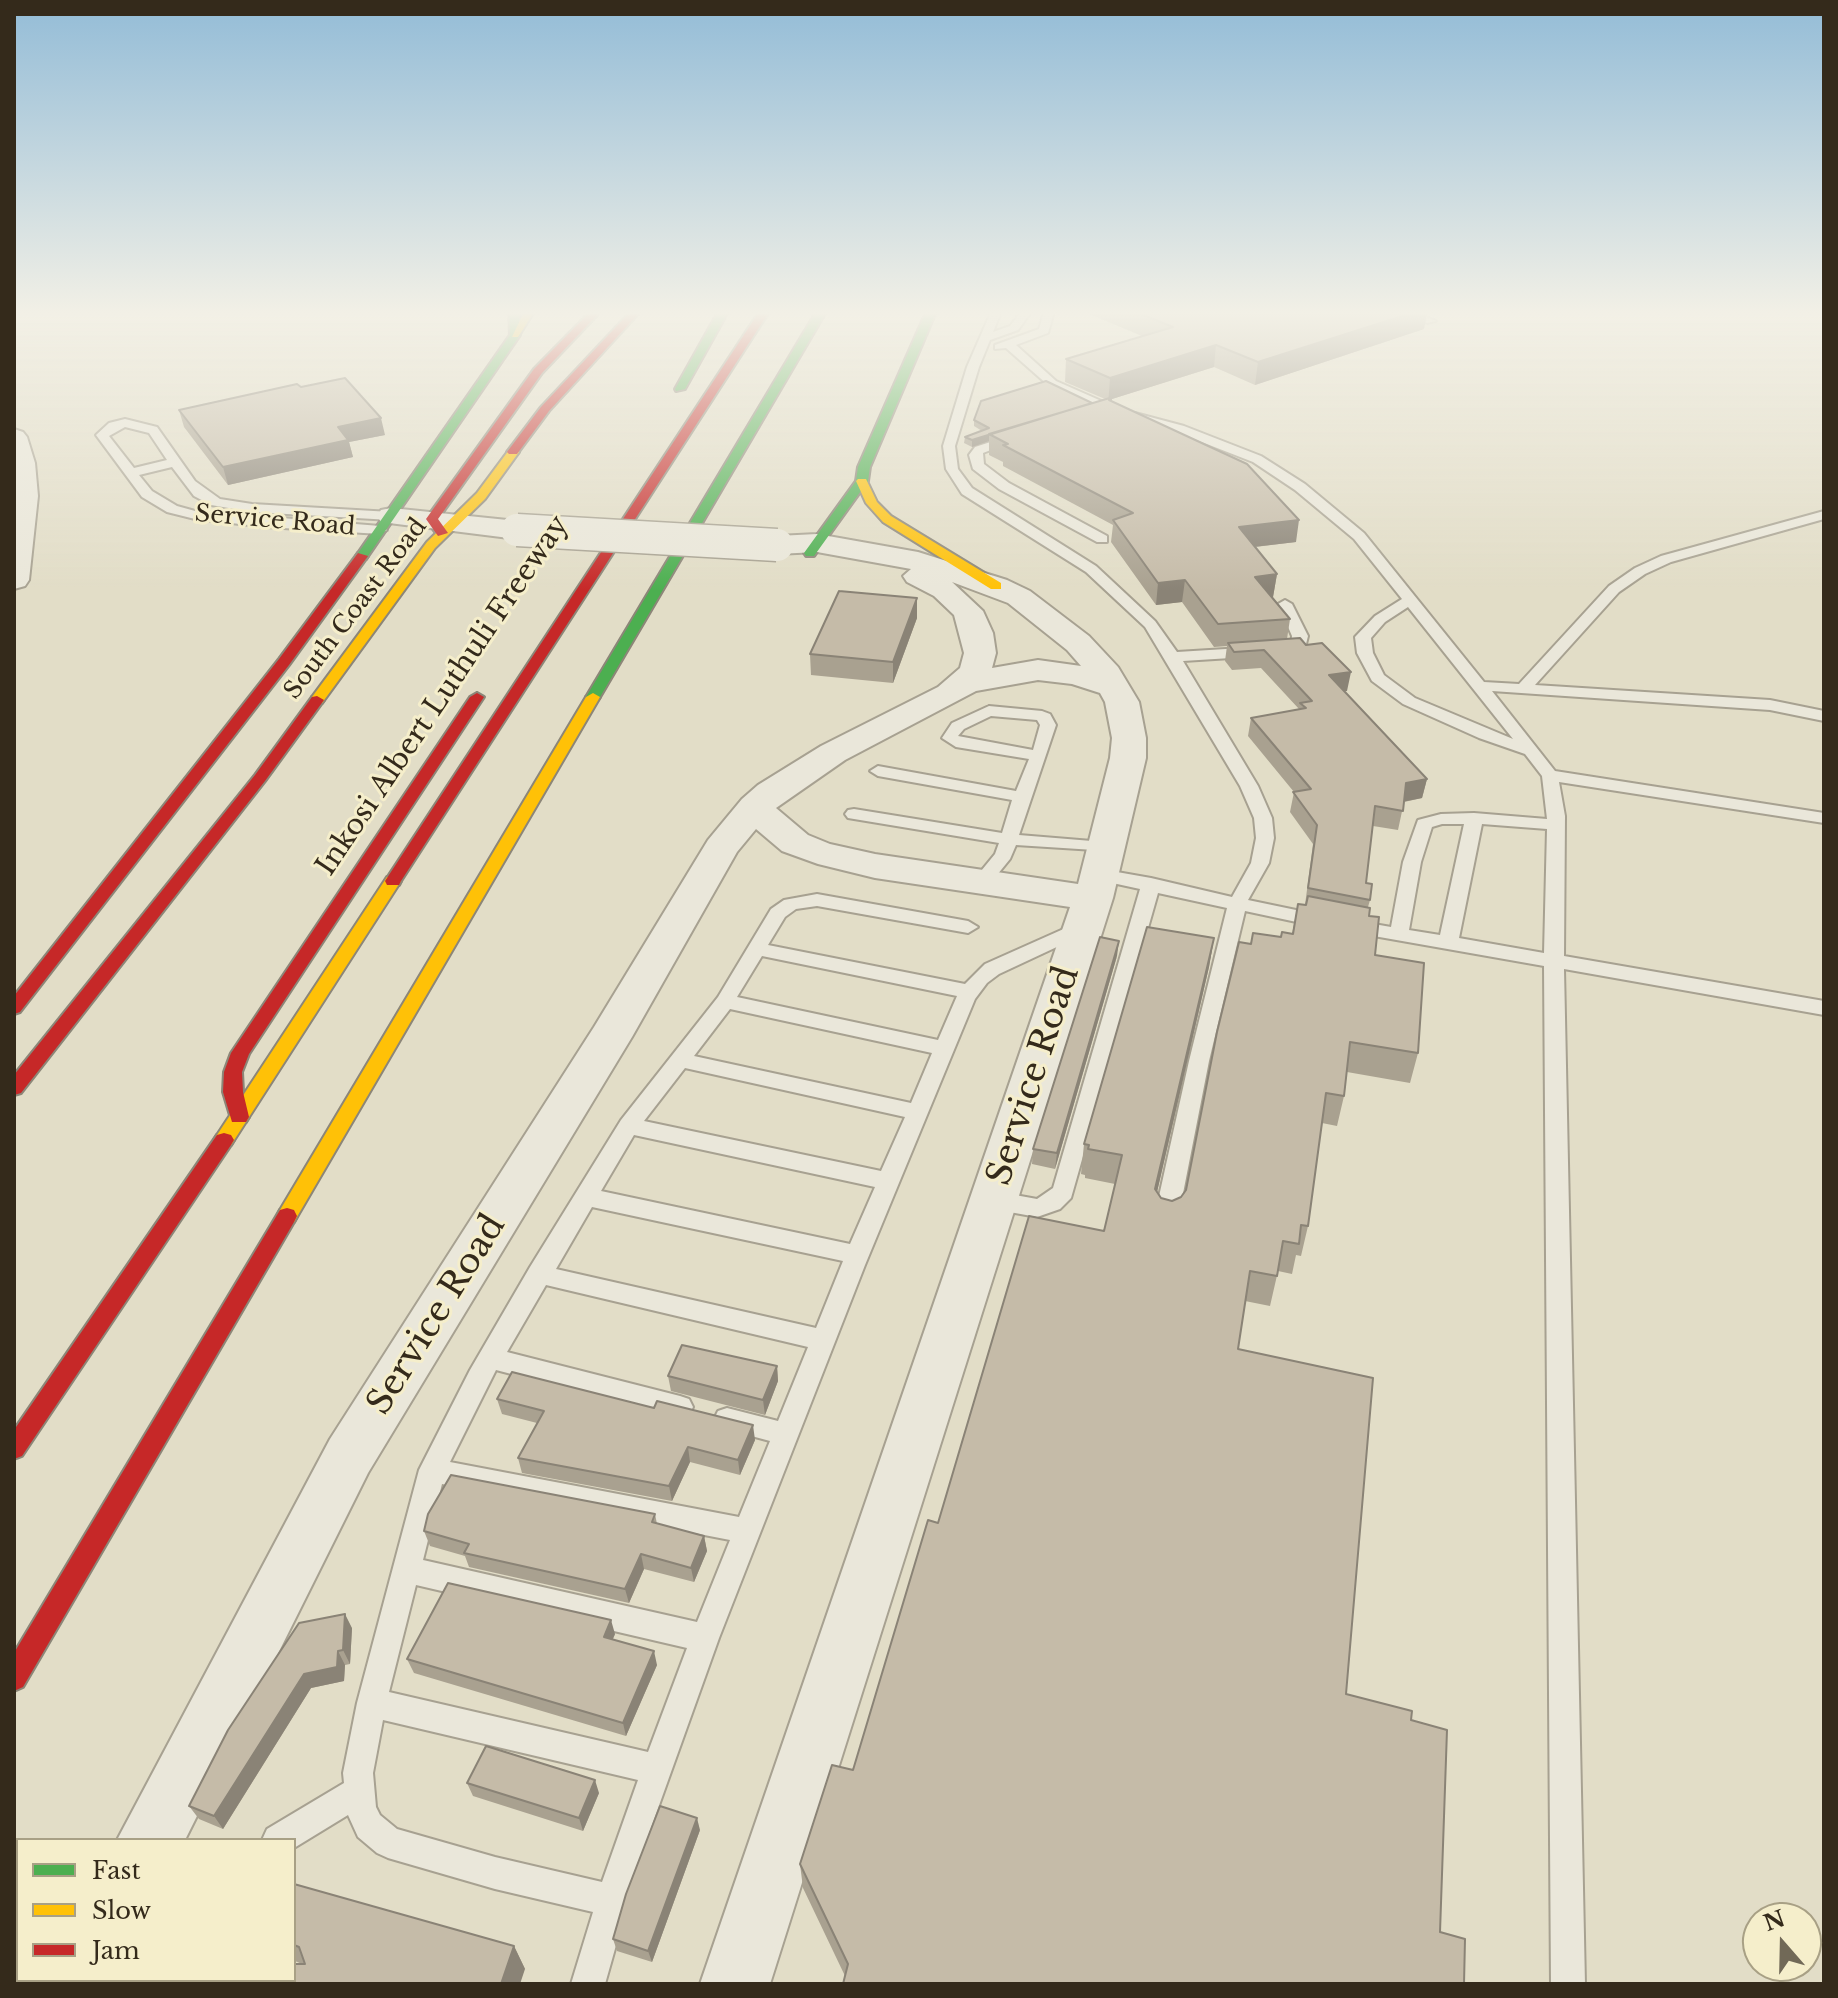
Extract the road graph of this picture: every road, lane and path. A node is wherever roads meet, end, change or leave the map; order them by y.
1 (466, 405) edge
2 (512, 405) edge
3 (548, 405) edge
4 (703, 405) edge
5 (768, 405) edge
6 (891, 405) edge
7 (962, 405) edge
8 (1092, 405) edge
9 (1023, 436) edge
10 (14, 437) edge
11 (174, 460) junction
12 (125, 468) junction
13 (862, 481) junction
14 (19, 497) edge
15 (1824, 515) edge
16 (597, 516) dead end
17 (385, 523) junction
18 (443, 525) junction
19 (1102, 539) dead end
20 (814, 548) junction
21 (571, 555) dead end
22 (14, 580) edge
23 (996, 586) junction
24 (1410, 600) junction
25 (1285, 604) dead end
26 (1173, 657) junction
27 (488, 681) dead end
28 (966, 683) junction
29 (1480, 686) junction
30 (1114, 687) junction
31 (1523, 689) junction
32 (1824, 716) edge
33 (1531, 751) junction
34 (1039, 756) junction
35 (878, 771) dead end
36 (1550, 775) junction
37 (1022, 797) junction
38 (755, 807) junction
39 (854, 814) dead end
40 (1474, 818) junction
41 (1824, 818) edge
42 (1556, 825) junction
43 (1009, 839) junction
44 (981, 882) junction
45 (1151, 884) junction
46 (1095, 887) junction
47 (1237, 904) junction
48 (968, 927) dead end
49 (1399, 935) junction
50 (1448, 944) junction
51 (757, 949) junction
52 (1555, 962) junction
53 (970, 992) junction
54 (725, 1001) junction
55 (14, 1008) edge
56 (1824, 1008) edge
57 (944, 1048) junction
58 (681, 1060) junction
59 (14, 1088) edge
60 (917, 1112) junction
61 (239, 1117) junction
62 (629, 1126) junction
63 (888, 1181) junction
64 (587, 1197) junction
65 (993, 1200) junction
66 (1166, 1219) edge
67 (858, 1255) junction
68 (538, 1274) junction
69 (824, 1340) junction
70 (490, 1358) junction
71 (786, 1434) junction
72 (14, 1449) edge
73 (432, 1470) junction
74 (747, 1531) junction
75 (405, 1569) junction
76 (705, 1638) junction
77 (14, 1678) edge
78 (372, 1703) junction
79 (657, 1769) junction
80 (358, 1792) junction
81 (151, 1838) edge
82 (281, 1838) edge
83 (612, 1900) junction
84 (588, 1984) edge
85 (735, 1984) edge
86 (1568, 1984) edge

1 - 17 main road, South Coast Road
2 - 18 main road
3 - 18 main road, South Coast Road
4 - 61 main road
5 - 77 main road
6 - 13 main road
7 - 26 lane
8 - 24 lane
9 - 19 lane
10 - 14 street
11 - 12 lane
11 - 12 lane, Service Road
11 - 17 lane, Service Road
12 - 17 lane, Service Road
13 - 20 main road
13 - 23 main road
14 - 22 street
15 - 31 lane
16 - 21 main road, Inkosi Albert Luthuli Freeway
17 - 18 street, Service Road
17 - 55 main road, South Coast Road
18 - 20 street, Service Road, bridge
18 - 59 main road, South Coast Road
20 - 23 street, Service Road
20 - 28 street, Service Road
23 - 30 street, Service Road
24 - 29 lane
24 - 33 lane
25 - 26 lane
26 - 47 lane
27 - 61 main road, Inkosi Albert Luthuli Freeway
28 - 30 street, Service Road
28 - 38 street, Service Road
29 - 31 lane
29 - 33 lane
30 - 46 street, Service Road
31 - 32 lane
33 - 36 lane
34 - 34 lane
34 - 37 lane
35 - 37 lane
36 - 41 lane
36 - 42 lane
37 - 43 lane
38 - 44 street
38 - 81 street, Service Road
39 - 43 lane
40 - 42 lane
40 - 49 lane
40 - 50 lane
42 - 52 lane
43 - 44 lane
43 - 46 lane
44 - 46 street
45 - 46 lane
45 - 47 lane
45 - 65 lane
46 - 53 lane
46 - 65 street, Service Road
47 - 49 lane
47 - 66 lane
48 - 51 lane
49 - 50 lane
50 - 52 lane
51 - 53 lane
51 - 54 lane
52 - 56 lane
52 - 86 lane
53 - 57 lane
54 - 57 lane
54 - 58 lane
57 - 60 lane
58 - 60 lane
58 - 62 lane
60 - 63 lane
61 - 72 main road
62 - 63 lane
62 - 64 lane
63 - 67 lane
64 - 67 lane
64 - 68 lane
65 - 85 street, Service Road
67 - 69 lane
68 - 69 lane
68 - 70 lane
69 - 71 lane
70 - 71 lane
70 - 73 lane
71 - 74 lane
73 - 74 lane
73 - 75 lane
74 - 76 lane
75 - 76 lane
75 - 78 lane
76 - 79 lane
78 - 79 lane
78 - 80 lane
79 - 83 lane
80 - 82 lane
80 - 83 lane
83 - 84 lane

